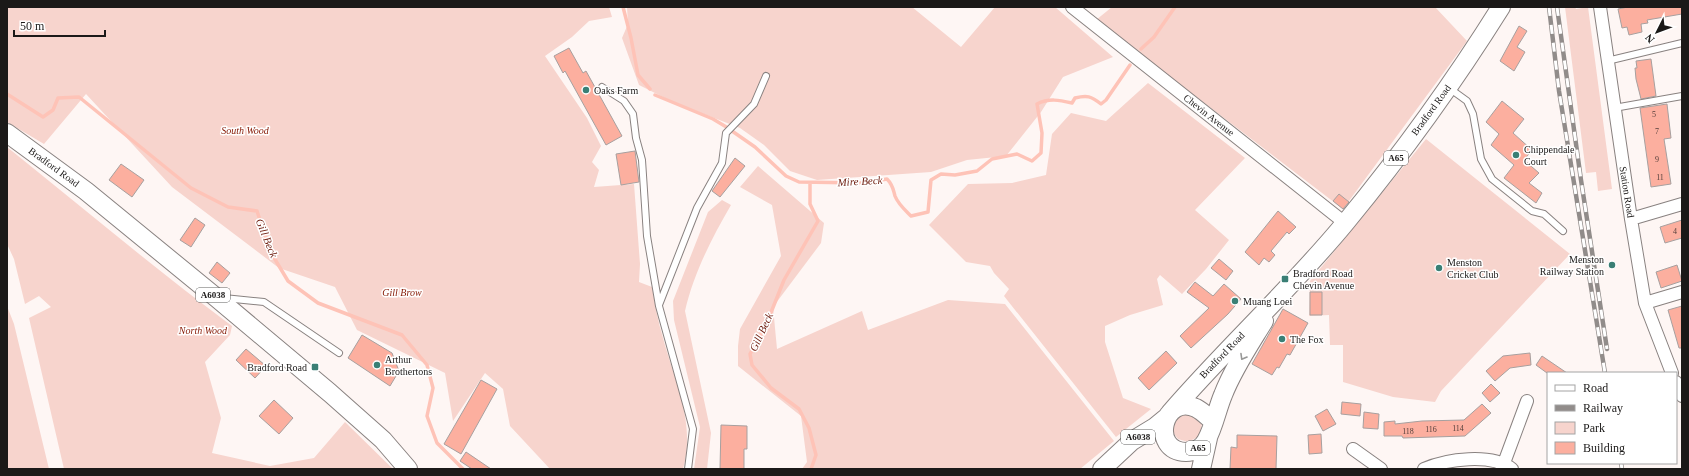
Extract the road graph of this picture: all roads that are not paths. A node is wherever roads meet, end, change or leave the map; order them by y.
1 (1072, 7) edge
2 (1501, 7) edge
3 (1600, 7) edge
4 (1682, 43) edge
5 (1607, 61) junction
6 (766, 76) dead end
7 (602, 87) dead end
8 (1449, 87) junction
9 (1682, 96) edge
10 (1614, 108) junction
11 (7, 133) edge
12 (1682, 204) edge
13 (1631, 219) junction
14 (1345, 223) junction
15 (1563, 231) dead end
16 (1682, 292) edge
17 (218, 299) junction
18 (1277, 299) junction
19 (1645, 304) junction
20 (658, 306) junction
21 (339, 353) dead end
22 (1672, 372) edge
23 (1677, 384) edge
24 (1682, 396) edge
25 (1527, 401) dead end
26 (1168, 416) junction
27 (1211, 429) junction
28 (1174, 447) junction
29 (1352, 449) dead end
30 (1107, 464) edge
31 (1508, 466) edge
32 (408, 469) edge
33 (688, 469) edge
34 (1193, 469) edge
35 (1201, 469) edge
36 (1381, 469) edge
37 (1424, 469) edge

1 - 14 street, Chevin Avenue
2 - 8 main road, Bradford Road / A65
3 - 5 street, Station Road
4 - 5 lane
5 - 10 street, Station Road
6 - 20 lane
7 - 20 lane
8 - 14 main road, Bradford Road / A65
8 - 15 lane
9 - 10 lane
10 - 13 street, Station Road
11 - 17 main road, Bradford Road / A6038
12 - 13 street
13 - 19 street, Station Road
14 - 18 main road, Bradford Road / A65
16 - 19 street
17 - 21 lane
17 - 32 main road, Bradford Road / A6038
18 - 26 main road, Bradford Road / A65
18 -> 27 main road, Bradford Road / A65
19 - 22 street, Station Road
20 - 33 lane
23 - 24 street
25 - 31 street
26 - 27 main road
26 - 28 main road, A65
26 - 30 main road, A6038
27 - 28 main road, A65
27 - 35 main road, A65
28 - 30 main road, A6038
28 - 34 main road, A65
29 - 36 street
31 - 37 street

